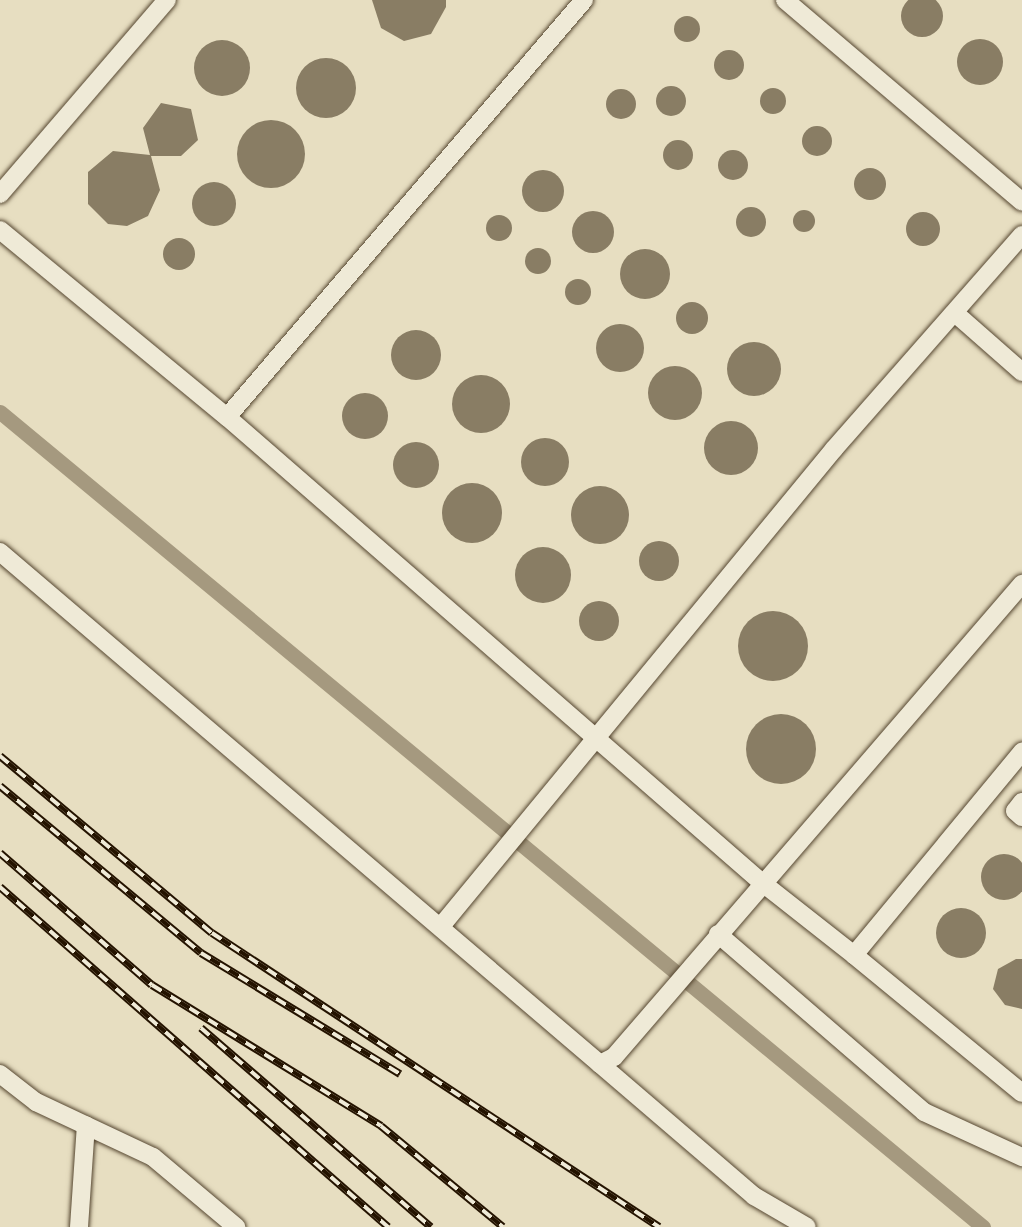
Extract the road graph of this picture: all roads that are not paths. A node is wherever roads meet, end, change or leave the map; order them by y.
1 (166, 0) edge
2 (584, 0) edge
3 (785, 0) edge
4 (0, 194) edge
5 (1022, 202) edge
6 (0, 230) edge
7 (1022, 234) edge
8 (956, 314) junction
9 (1022, 372) edge
10 (227, 417) junction
11 (0, 552) edge
12 (1022, 584) edge
13 (594, 735) junction
14 (1022, 752) edge
15 (1022, 802) edge
16 (1022, 817) edge
17 (760, 881) junction
18 (442, 925) junction
19 (718, 934) junction
20 (854, 955) junction
21 (600, 1064) junction
22 (0, 1074) edge
23 (1022, 1094) edge
24 (86, 1125) junction
25 (1022, 1157) edge
26 (79, 1227) edge
27 (236, 1227) edge
28 (807, 1227) edge

1 - 4 street
2 - 10 street
3 - 5 street
6 - 10 street
7 - 8 street
8 - 9 street
8 - 13 street
10 - 13 street
11 - 18 street
12 - 17 street
13 - 17 street
13 - 18 street
14 - 20 street
15 - 16 street
17 - 19 street
17 - 20 street
18 - 21 street
19 - 21 street
19 - 25 street
20 - 23 street
21 - 28 street
22 - 24 street
24 - 26 street
24 - 27 street

